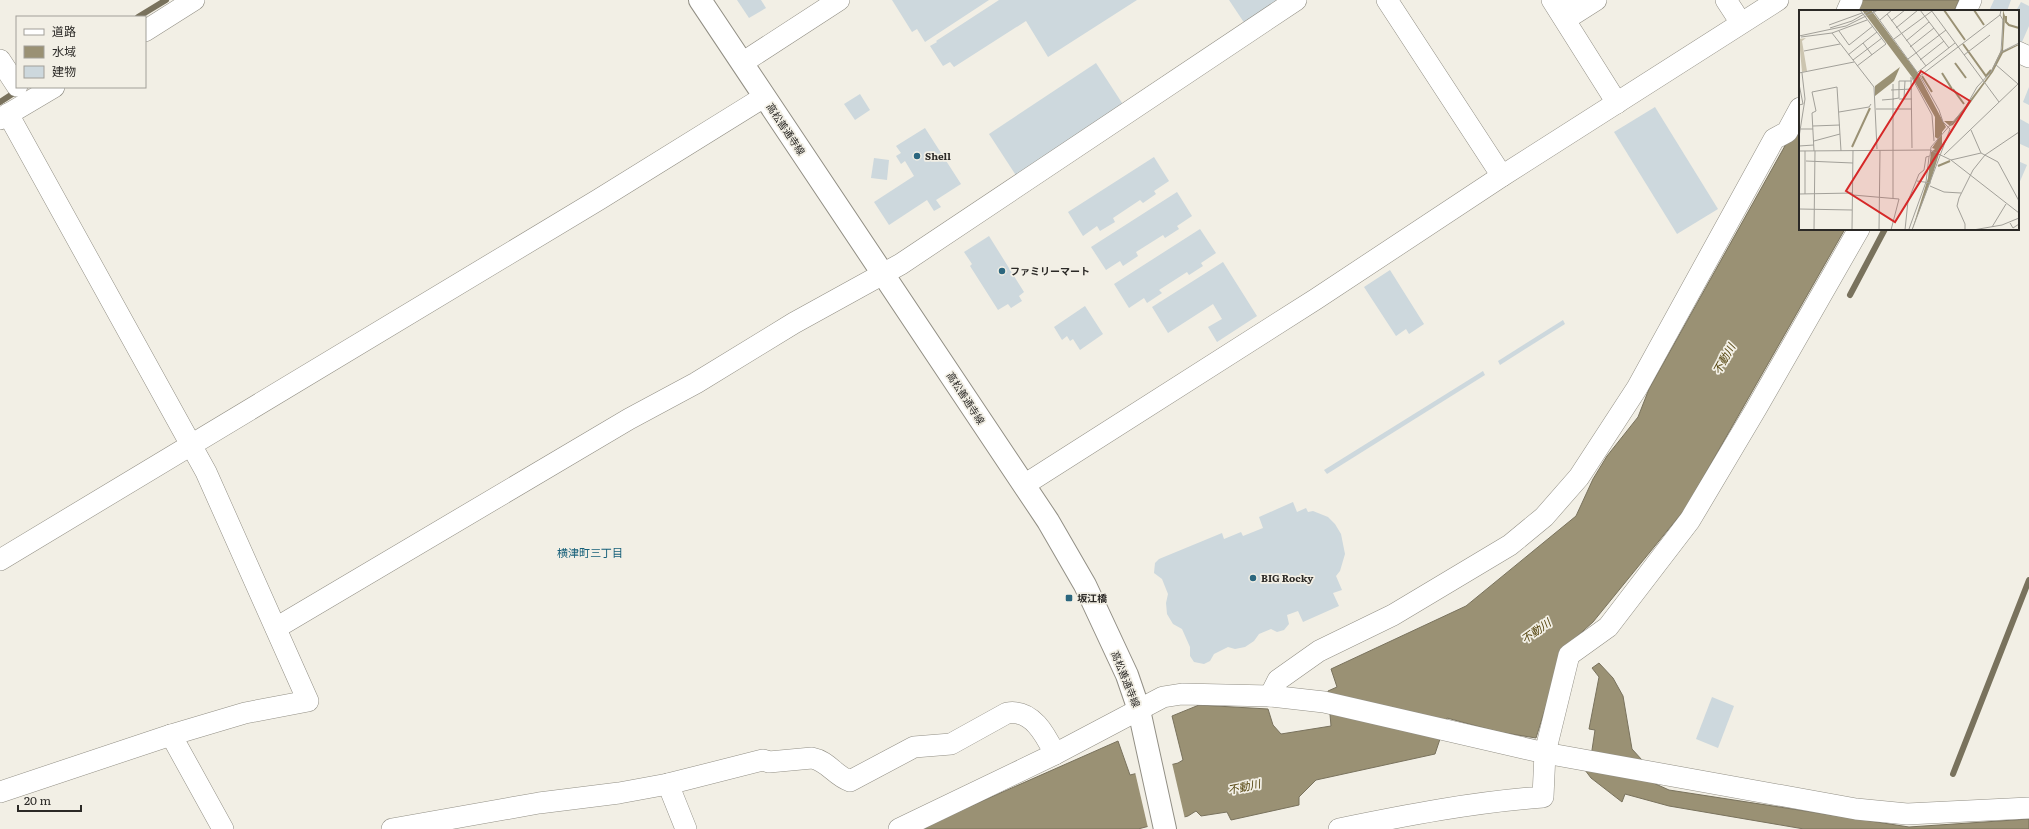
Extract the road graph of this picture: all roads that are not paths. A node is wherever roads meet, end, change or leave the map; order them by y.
1 (194, 0) edge
2 (700, 0) edge
3 (839, 0) edge
4 (1296, 0) edge
5 (1387, 0) edge
6 (1552, 0) edge
7 (1564, 0) edge
8 (1596, 0) edge
9 (1726, 0) edge
10 (1778, 0) edge
11 (1852, 0) edge
12 (1971, 0) edge
13 (1847, 10) edge
14 (1966, 10) edge
15 (1742, 24) junction
16 (146, 30) edge
17 (2019, 52) edge
18 (2029, 57) edge
19 (0, 60) edge
20 (742, 63) junction
21 (16, 84) edge
22 (46, 88) edge
23 (21, 91) edge
24 (764, 97) junction
25 (1617, 103) junction
26 (1799, 110) edge
27 (4, 116) edge
28 (1502, 176) junction
29 (1858, 230) edge
30 (884, 274) junction
31 (191, 443) junction
32 (1024, 485) junction
33 (0, 560) edge
34 (276, 628) junction
35 (1270, 696) junction
36 (1139, 710) junction
37 (172, 735) junction
38 (1546, 753) junction
39 (1055, 754) junction
40 (668, 784) junction
41 (0, 792) edge
42 (2029, 808) edge
43 (1164, 827) edge
44 (223, 829) edge
45 (392, 829) edge
46 (686, 829) edge
47 (899, 829) edge
48 (1339, 829) edge

1 - 16 street
2 - 20 main road, 高松善通寺線
3 - 20 street
4 - 30 street
5 - 28 street
6 - 25 street
7 - 8 street
9 - 15 street
10 - 15 street
11 - 13 street
12 - 14 street
15 - 25 street
17 - 18 street
19 - 21 street
20 - 24 main road, 高松善通寺線
22 - 23 street
23 - 27 street
24 - 30 main road, 高松善通寺線
24 - 31 street
25 - 28 street
26 - 35 street
27 - 31 street
28 - 32 street
29 - 38 street
30 - 32 main road, 高松善通寺線
30 - 34 street
31 - 33 street
31 - 34 street
32 - 36 main road, 高松善通寺線
34 - 37 street
35 - 36 street
35 - 38 street
36 - 39 street
36 - 43 main road, 高松善通寺線
37 - 41 street
37 - 44 street
38 - 42 street
38 - 48 street
39 - 40 street
39 - 47 street
40 - 45 street
40 - 46 street

